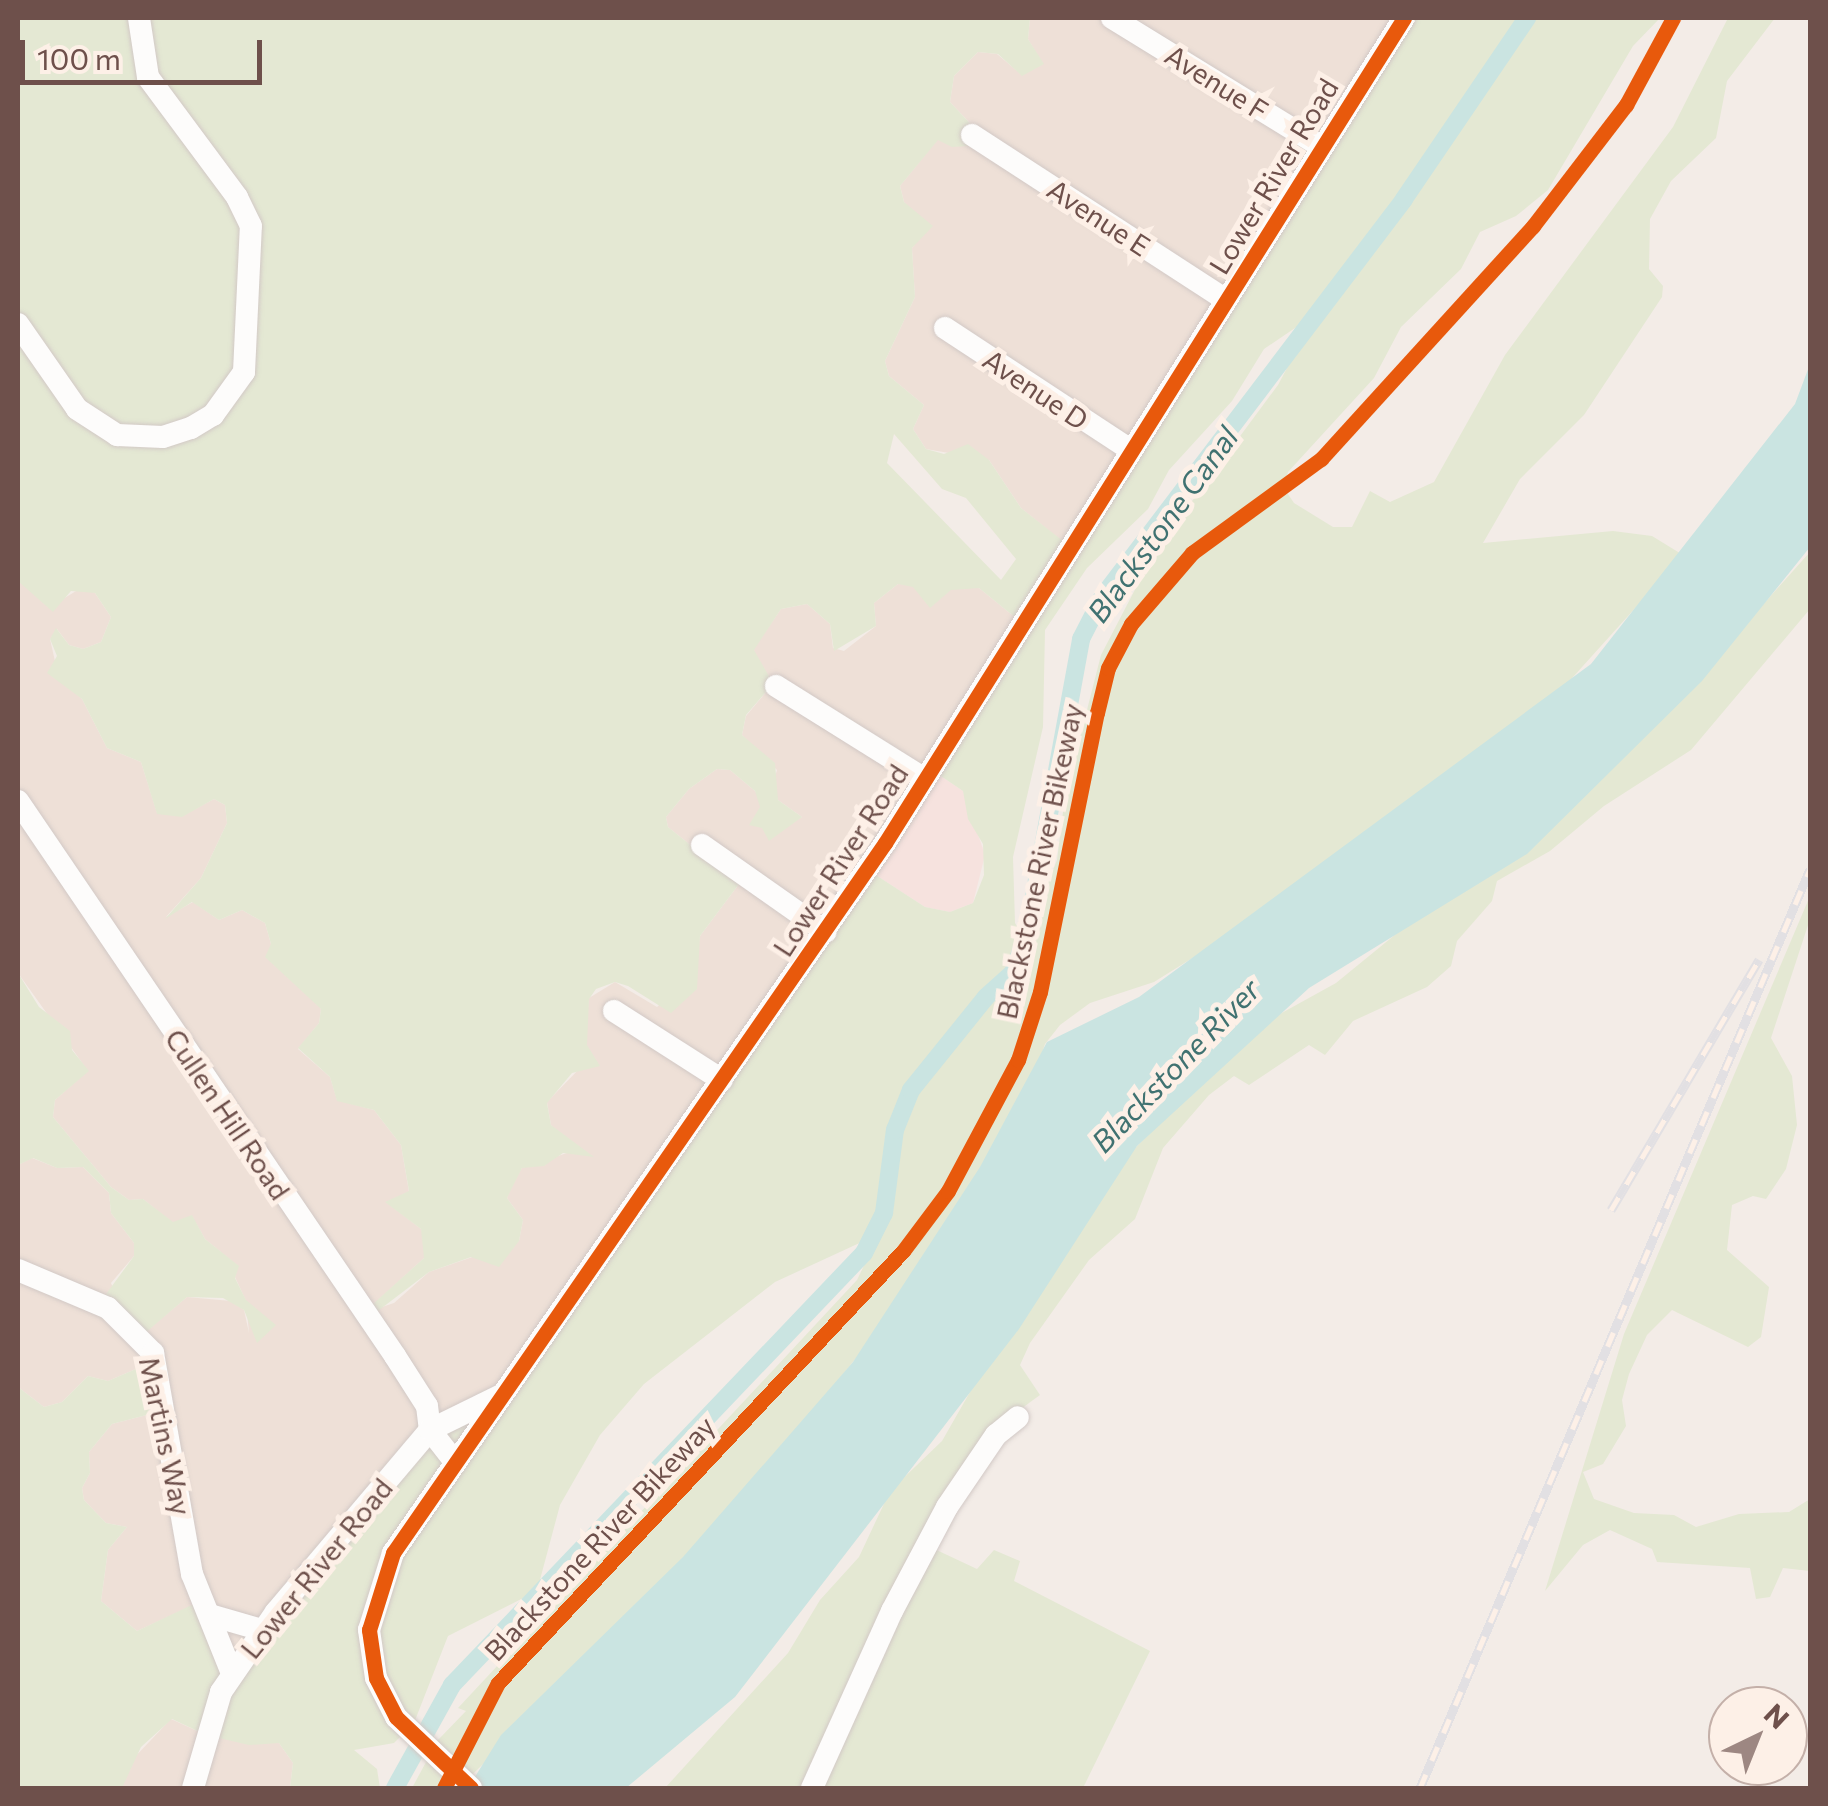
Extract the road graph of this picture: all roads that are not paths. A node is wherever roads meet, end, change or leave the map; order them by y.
1 (139, 18) edge
2 (1112, 18) edge
3 (1404, 18) edge
4 (972, 136) dead end
5 (1322, 147) junction
6 (1226, 300) junction
7 (18, 324) edge
8 (945, 328) dead end
9 (1129, 449) junction
10 (776, 686) dead end
11 (924, 778) junction
12 (18, 801) edge
13 (702, 845) dead end
14 (826, 932) junction
15 (614, 1011) dead end
16 (722, 1080) junction
17 (18, 1270) edge
18 (501, 1395) junction
19 (1018, 1417) dead end
20 (430, 1430) junction
21 (455, 1462) junction
22 (210, 1616) junction
23 (262, 1630) junction
24 (232, 1672) junction
25 (194, 1788) edge
26 (471, 1788) edge
27 (812, 1788) edge

1 - 7 street
2 - 5 street, Avenue F
3 - 5 street, Lower River Road
4 - 6 street, Avenue E
5 - 6 street, Lower River Road
6 - 9 street, Lower River Road
8 - 9 street, Avenue D
9 - 11 street, Lower River Road
10 - 11 street
11 - 14 street, Lower River Road
12 - 20 street, Cullen Hill Road
13 - 14 street
14 - 16 street, Lower River Road
15 - 16 street
16 - 18 street, Lower River Road
17 - 22 street, Martins Way
18 - 20 street, Lower River Road
18 - 21 street, Lower River Road
19 - 27 street
20 - 21 street, Cullen Hill Road
20 - 23 street, Lower River Road
21 - 26 street, Lower River Road
22 - 23 street
22 - 24 street, Martins Way
23 - 24 street, Lower River Road
24 - 25 street, Lower River Road

